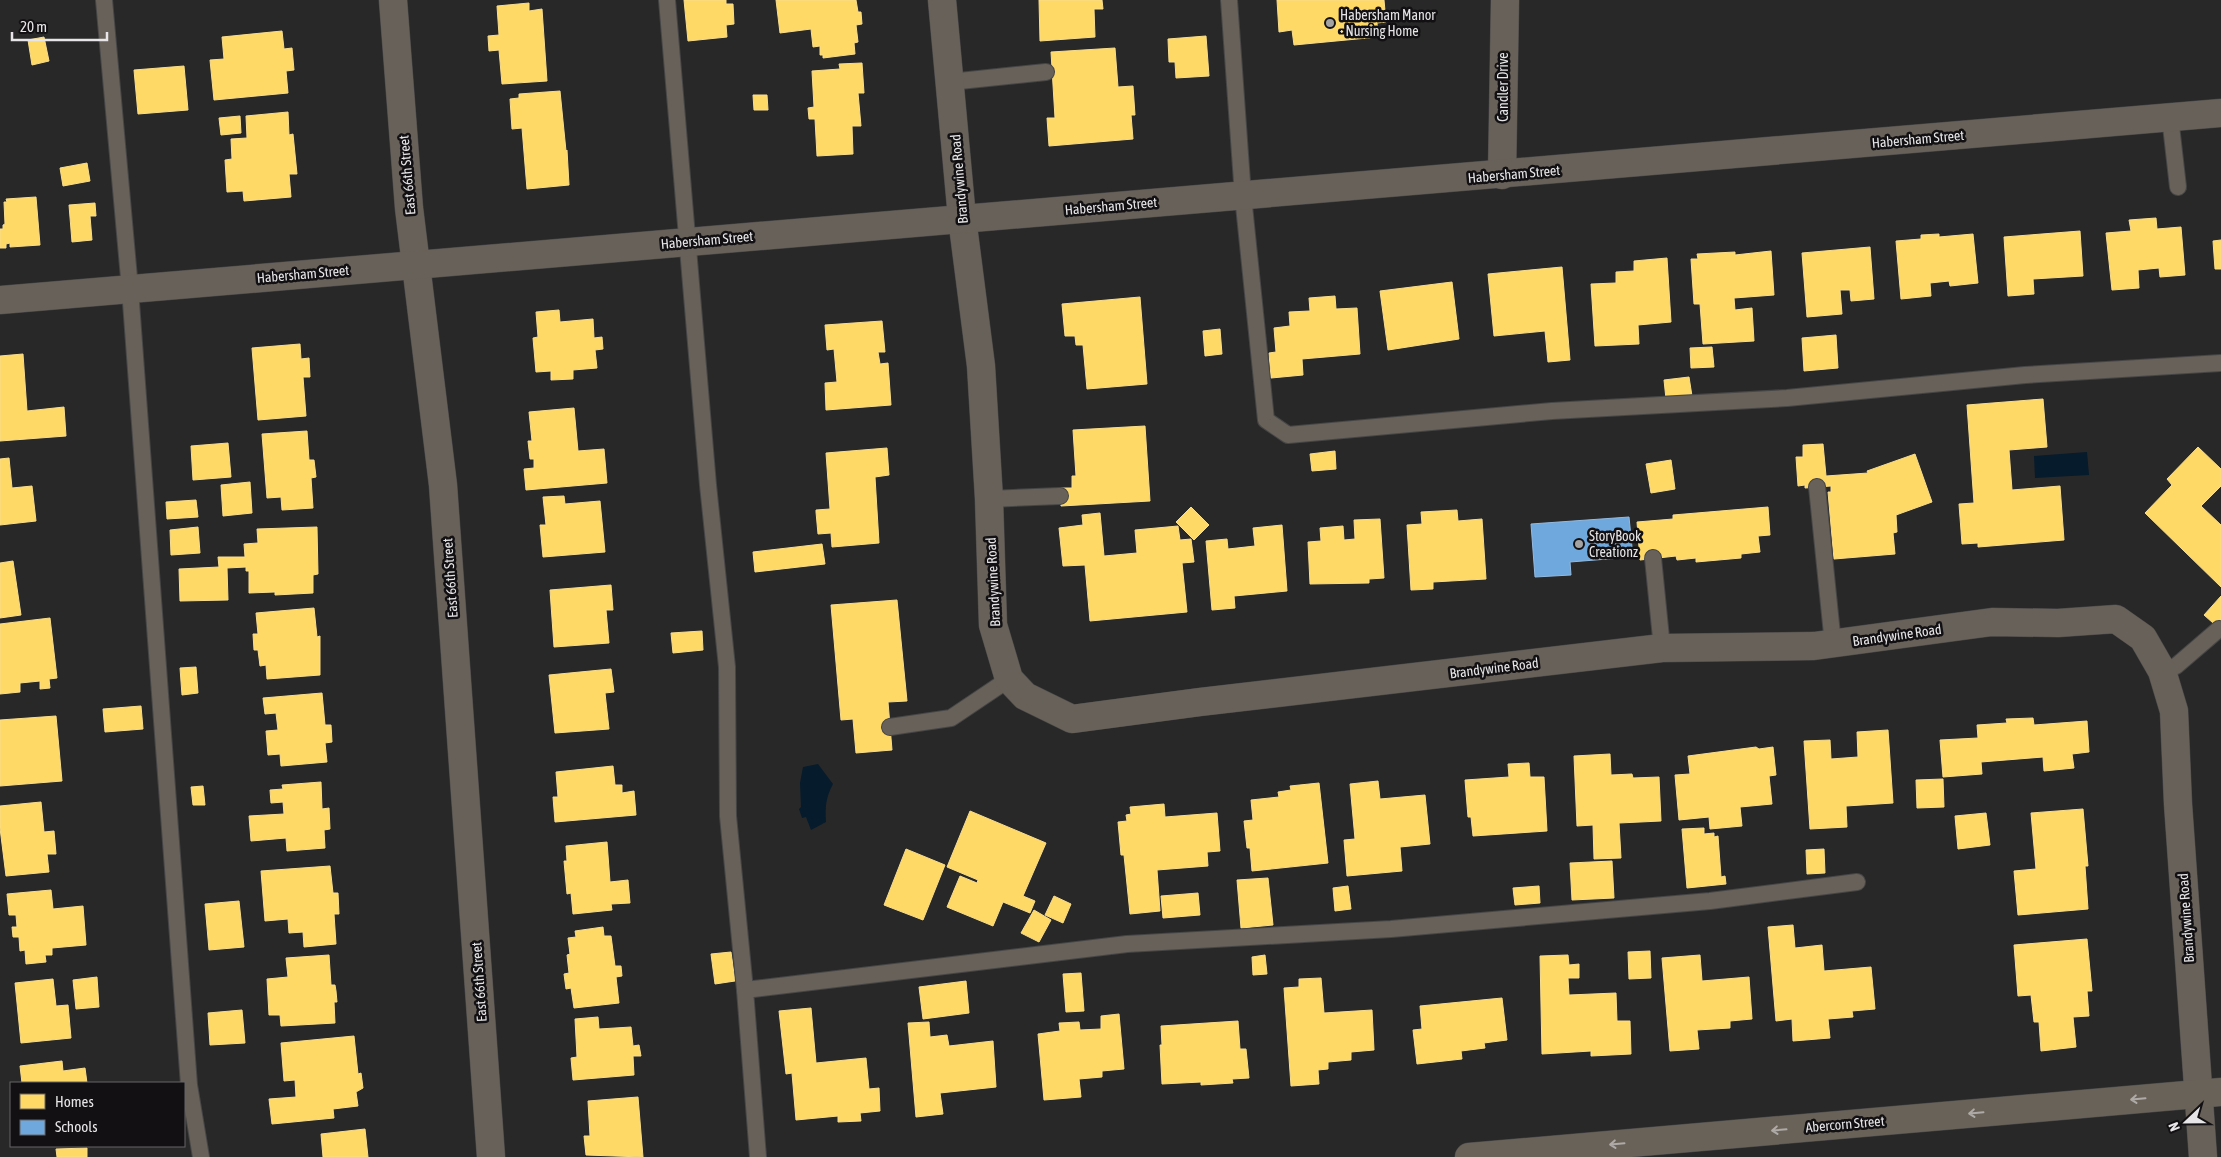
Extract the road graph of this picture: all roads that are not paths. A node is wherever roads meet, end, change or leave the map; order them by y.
1 (104, 0) edge
2 (393, 0) edge
3 (667, 0) edge
4 (942, 0) edge
5 (1229, 0) edge
6 (1504, 0) edge
7 (1046, 72) dead end
8 (950, 82) junction
9 (2221, 113) edge
10 (2170, 117) junction
11 (1502, 175) junction
12 (2178, 186) dead end
13 (1243, 196) junction
14 (962, 218) junction
15 (687, 242) junction
16 (416, 265) junction
17 (130, 289) junction
18 (0, 300) edge
19 (2221, 363) edge
20 (1817, 487) dead end
21 (1060, 496) dead end
22 (989, 500) junction
23 (1653, 558) dead end
24 (2219, 629) dead end
25 (1833, 644) junction
26 (1662, 648) junction
27 (2162, 671) junction
28 (1009, 679) junction
29 (890, 727) dead end
30 (1857, 882) dead end
31 (745, 990) junction
32 (2210, 1093) edge
33 (201, 1157) edge
34 (492, 1157) edge
35 (758, 1157) edge
36 (1469, 1157) edge
37 (2203, 1157) edge

1 - 17 lane
2 - 16 street, East 66th Street
3 - 15 lane
4 - 8 street, Brandywine Road
5 - 13 lane
6 - 11 street, Candler Drive
7 - 8 lane
8 - 14 street, Brandywine Road
9 - 10 street, Habersham Street
10 - 11 street, Habersham Street
10 - 12 lane
11 - 13 street, Habersham Street
13 - 14 street, Habersham Street
13 - 19 lane
14 - 15 street, Habersham Street
14 - 22 street, Brandywine Road
15 - 16 street, Habersham Street
15 - 31 lane
16 - 17 street, Habersham Street
16 - 34 street, East 66th Street
17 - 18 street, Habersham Street
17 - 33 lane
20 - 25 lane
21 - 22 lane
22 - 28 street, Brandywine Road
23 - 26 lane
24 - 27 lane
25 - 26 street, Brandywine Road
25 - 27 street, Brandywine Road
26 - 28 street, Brandywine Road
27 - 32 street, Brandywine Road
28 - 29 lane
30 - 31 lane
31 - 35 lane
32 -> 36 main road, Abercorn Street
32 - 37 street, Brandywine Road

